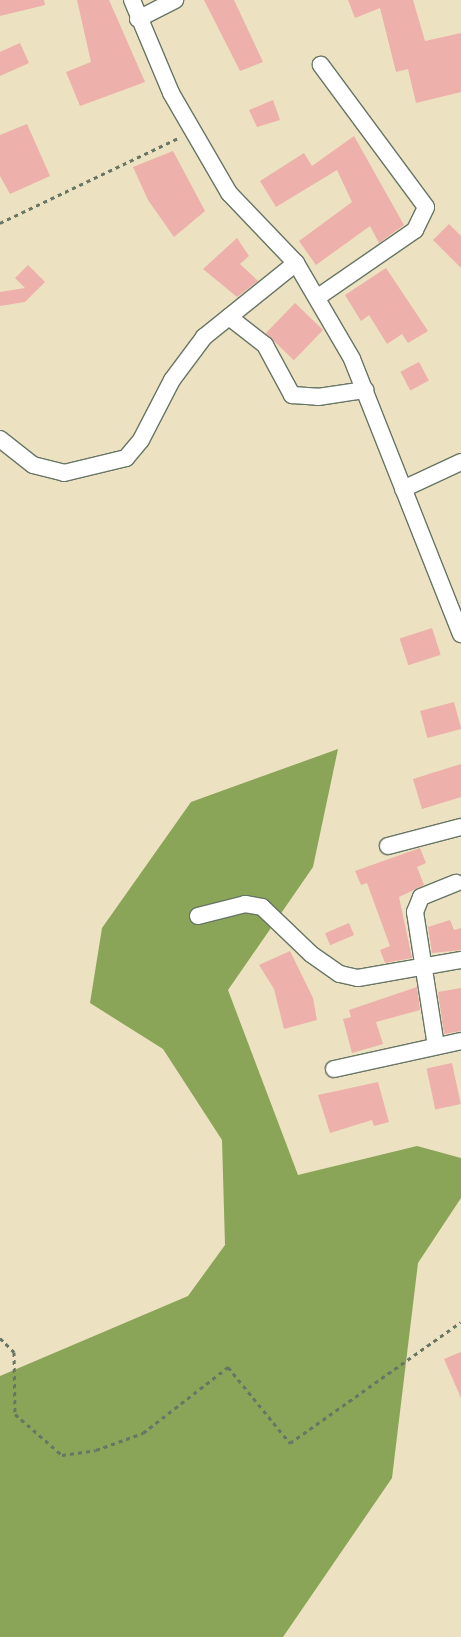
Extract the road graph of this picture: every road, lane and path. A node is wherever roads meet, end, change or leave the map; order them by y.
1 (132, 0) edge
2 (175, 0) edge
3 (138, 18) junction
4 (321, 65) dead end
5 (192, 132) junction
6 (0, 223) edge
7 (296, 263) junction
8 (318, 297) junction
9 (229, 317) junction
10 (365, 390) junction
11 (0, 439) edge
12 (461, 462) edge
13 (403, 489) junction
14 (461, 634) edge
15 (461, 828) edge
16 (388, 846) dead end
17 (456, 883) dead end
18 (198, 916) dead end
19 (461, 960) edge
20 (426, 968) junction
21 (461, 1041) edge
22 (436, 1046) junction
23 (334, 1069) dead end
24 (461, 1322) edge
25 (0, 1338) edge

1 - 3 street
2 - 3 street
3 - 5 street
4 - 8 street
5 - 6 path
5 - 7 street
7 - 8 street
7 - 9 street
8 - 10 street
9 - 10 street
9 - 11 street
10 - 13 street
12 - 13 street
13 - 14 street
15 - 16 street
17 - 20 street
18 - 20 street
19 - 20 street
20 - 22 street
21 - 22 street
22 - 23 street
24 - 25 path

